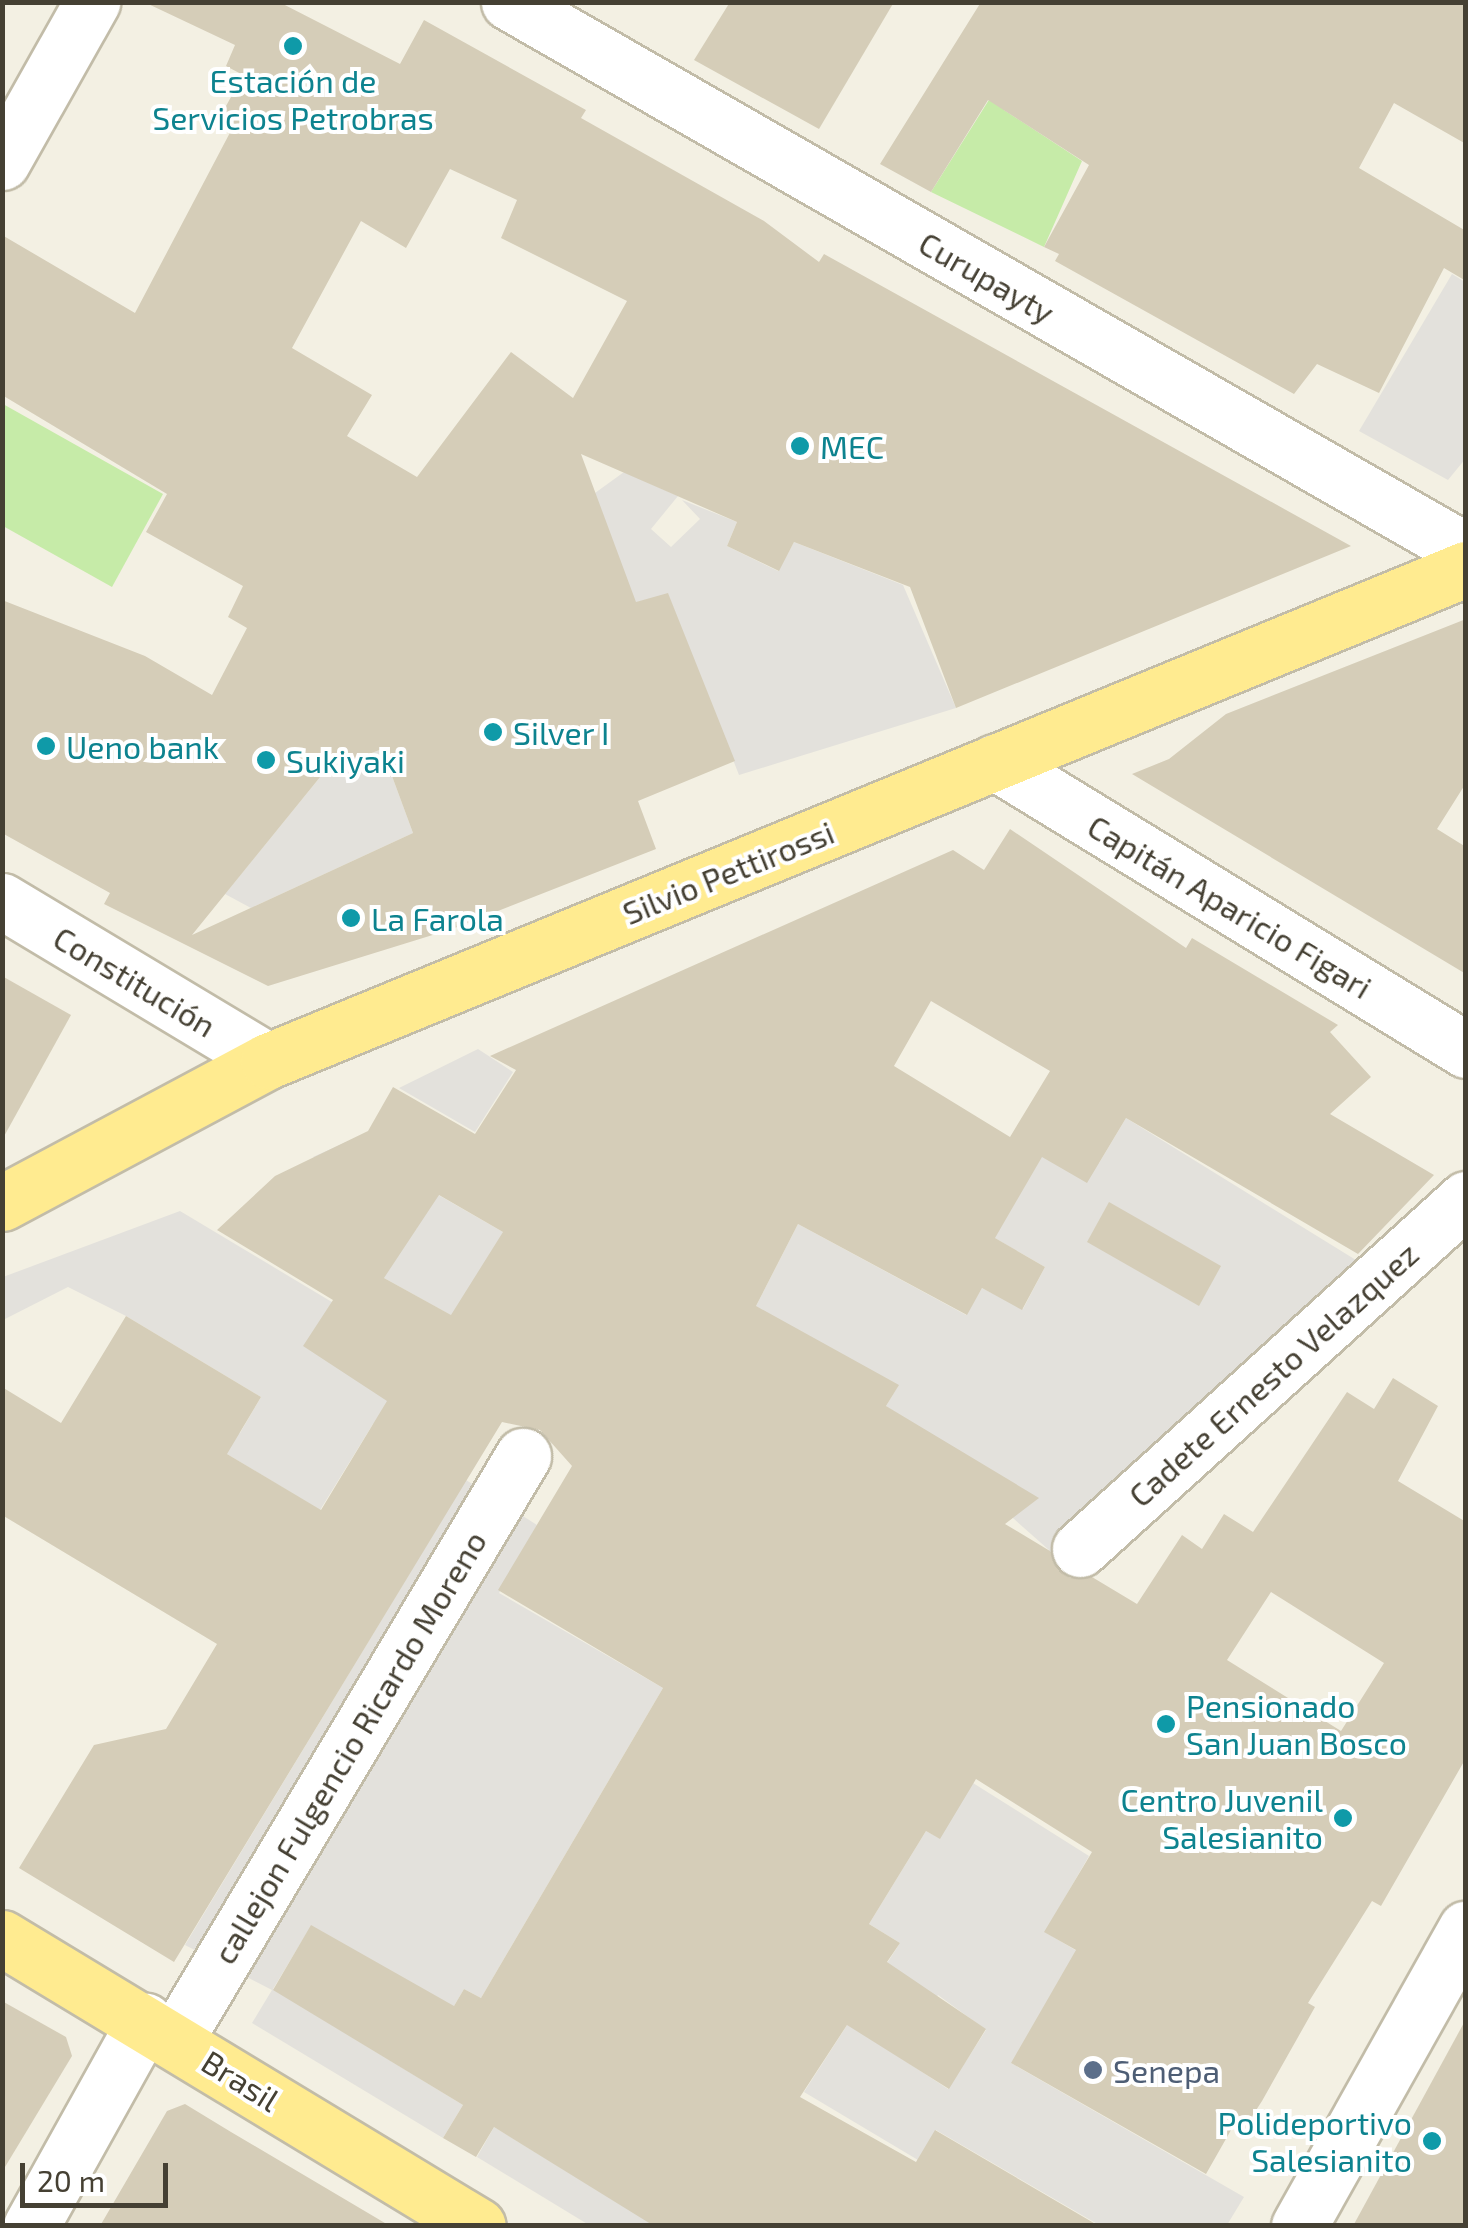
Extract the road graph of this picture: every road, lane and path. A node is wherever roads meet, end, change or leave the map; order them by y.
1 (92, 2) edge
2 (509, 2) edge
3 (2, 162) edge
4 (1466, 551) edge
5 (1466, 569) edge
6 (996, 762) junction
7 (2, 902) edge
8 (1466, 1050) edge
9 (268, 1061) junction
10 (1466, 1199) edge
11 (2, 1203) edge
12 (524, 1456) dead end
13 (1080, 1550) dead end
14 (1464, 1934) edge
15 (2, 1938) edge
16 (160, 2030) junction
17 (31, 2226) edge
18 (478, 2226) edge
19 (1299, 2226) edge

1 - 3 street
2 - 4 street, Curupayty
5 - 6 main road, Silvio Pettirossi
6 - 8 street, Capitán Aparicio Figari
6 - 9 main road, Silvio Pettirossi
7 - 9 street, Constitución
9 - 11 main road, Silvio Pettirossi
10 - 13 street, Cadete Ernesto Velazquez
12 - 16 street, callejon Fulgencio Ricardo Moreno
14 - 19 street
15 - 16 main road, Brasil
16 - 17 street, callejon Fulgencio Ricardo Moreno
16 - 18 main road, Brasil

